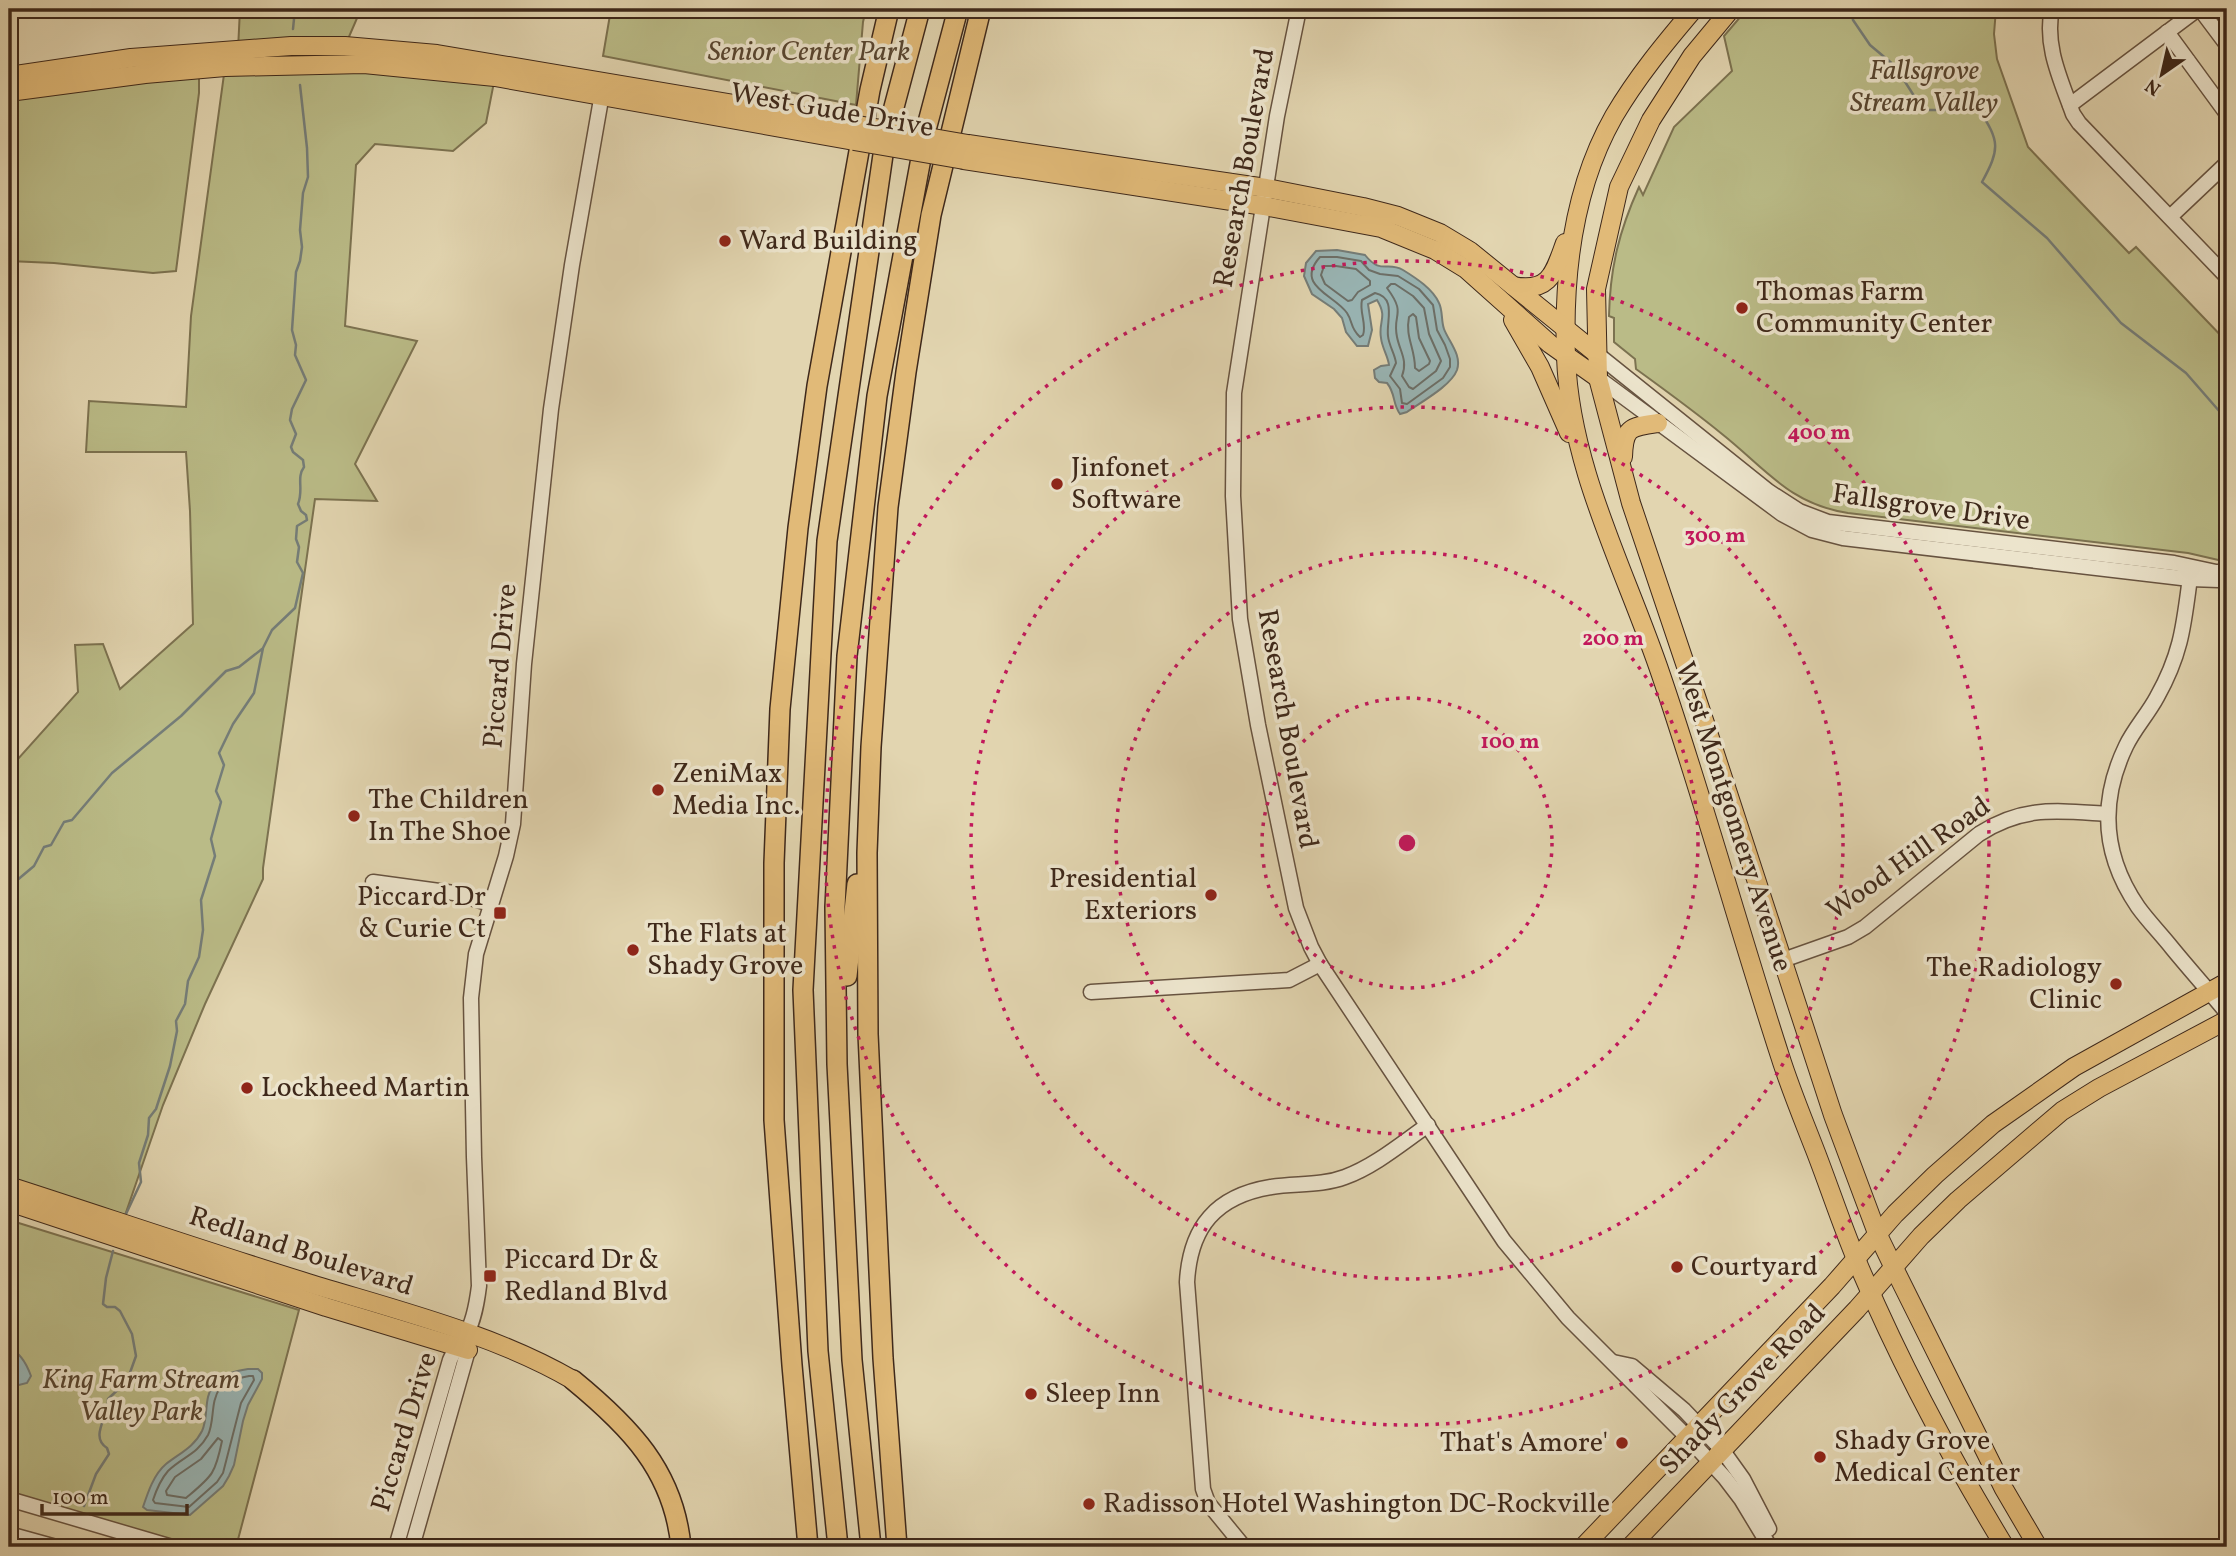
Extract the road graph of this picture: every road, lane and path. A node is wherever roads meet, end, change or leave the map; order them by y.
1 (889, 9) edge
2 (920, 9) edge
3 (958, 9) edge
4 (981, 9) edge
5 (1299, 9) edge
6 (1694, 9) edge
7 (1731, 9) edge
8 (2052, 9) edge
9 (2199, 9) edge
10 (2167, 32) junction
11 (2227, 45) edge
12 (9, 76) edge
13 (603, 90) junction
14 (9, 92) edge
15 (2070, 105) junction
16 (2227, 114) edge
17 (2227, 163) edge
18 (1265, 197) junction
19 (1579, 200) junction
20 (2170, 217) junction
21 (2227, 277) edge
22 (1513, 286) junction
23 (1493, 292) junction
24 (1567, 329) junction
25 (1597, 354) junction
26 (1566, 356) junction
27 (1598, 378) junction
28 (1658, 423) junction
29 (1583, 465) junction
30 (1623, 475) junction
31 (2227, 572) edge
32 (2191, 573) junction
33 (2227, 580) edge
34 (871, 747) junction
35 (2108, 814) junction
36 (373, 882) dead end
37 (491, 904) junction
38 (1783, 960) junction
39 (1320, 964) junction
40 (2227, 982) edge
41 (1091, 992) dead end
42 (2210, 993) junction
43 (2227, 1013) edge
44 (2227, 1020) edge
45 (837, 1064) junction
46 (1428, 1125) junction
47 (9, 1186) edge
48 (9, 1202) edge
49 (1877, 1233) junction
50 (1856, 1259) junction
51 (1894, 1268) junction
52 (1871, 1293) junction
53 (1844, 1322) junction
54 (1886, 1325) junction
55 (463, 1344) junction
56 (792, 1365) junction
57 (573, 1380) joint
58 (1694, 1432) junction
59 (1717, 1456) junction
60 (9, 1499) edge
61 (9, 1534) edge
62 (56, 1547) edge
63 (172, 1547) edge
64 (396, 1547) edge
65 (412, 1547) edge
66 (681, 1547) edge
67 (799, 1547) edge
68 (808, 1547) edge
69 (837, 1547) edge
70 (871, 1547) edge
71 (899, 1547) edge
72 (1244, 1547) edge
73 (1583, 1547) edge
74 (1630, 1547) edge
75 (1770, 1547) edge
76 (1776, 1547) edge
77 (2005, 1547) edge
78 (2038, 1547) edge

1 - 56 highway
2 - 69 highway
3 - 45 highway
4 - 34 highway
5 - 18 street, Research Boulevard
6 - 19 main road, West Montgomery Avenue
7 - 25 main road
8 - 15 street
9 - 10 street
9 - 11 street
10 - 15 street
10 - 16 street
12 - 13 main road, West Gude Drive
13 - 14 main road, West Gude Drive
13 - 18 main road, West Gude Drive, bridge
13 - 37 street, Piccard Drive
15 - 20 street
17 - 20 street
18 - 22 main road, West Gude Drive
18 - 23 main road, West Gude Drive
18 - 39 street, Research Boulevard
19 - 22 main road
19 - 24 main road, West Montgomery Avenue
20 - 21 street
22 - 24 main road, West Gude Drive
23 - 26 main road, West Gude Drive
23 - 29 main road
24 - 25 main road, West Gude Drive
24 - 26 main road, West Montgomery Avenue
25 - 27 main road, West Montgomery Avenue
25 - 32 street, Fallsgrove Drive
26 - 27 main road, West Gude Drive
26 - 29 main road, West Montgomery Avenue
27 - 28 street, Fallsgrove Drive
27 - 30 main road, West Montgomery Avenue
28 - 30 main road
28 - 32 street, Fallsgrove Drive
29 - 50 main road, West Montgomery Avenue
30 - 38 main road, West Montgomery Avenue
31 - 32 street, Fallsgrove Drive
32 - 33 street, Fallsgrove Drive
32 - 35 street
34 - 45 highway
34 - 71 highway
35 - 38 street, Wood Hill Road
35 - 42 street
36 - 37 street
37 - 55 street, Piccard Drive
38 - 49 main road, West Montgomery Avenue
39 - 41 street
39 - 46 street, Research Boulevard
40 - 42 main road, Shady Grove Road
42 - 43 street
42 - 49 main road, Shady Grove Road
44 - 51 main road, Shady Grove Road
45 - 70 highway
46 - 58 street, Research Boulevard
46 - 72 street
47 - 55 main road, Redland Boulevard
48 - 55 main road, Redland Boulevard
49 - 50 main road, Shady Grove Road
49 - 51 main road, West Montgomery Avenue
50 - 52 main road, West Montgomery Avenue
50 - 58 main road, Shady Grove Road
51 - 52 main road, Shady Grove Road
51 - 78 main road, West Montgomery Avenue
52 - 53 main road, Shady Grove Road
52 - 54 main road, West Montgomery Avenue
53 - 54 main road
53 - 59 main road, Shady Grove Road
54 - 77 main road, West Montgomery Avenue
55 - 57 main road, Redland Boulevard
55 - 64 street, Piccard Drive
55 - 65 street, Piccard Drive
56 - 67 highway
56 - 68 highway
57 - 66 highway
58 - 59 street, Research Boulevard
58 - 73 main road, Shady Grove Road
59 - 74 main road, Shady Grove Road
59 - 75 street, Research Boulevard
59 - 76 street, Research Boulevard
60 - 63 street
61 - 62 street

